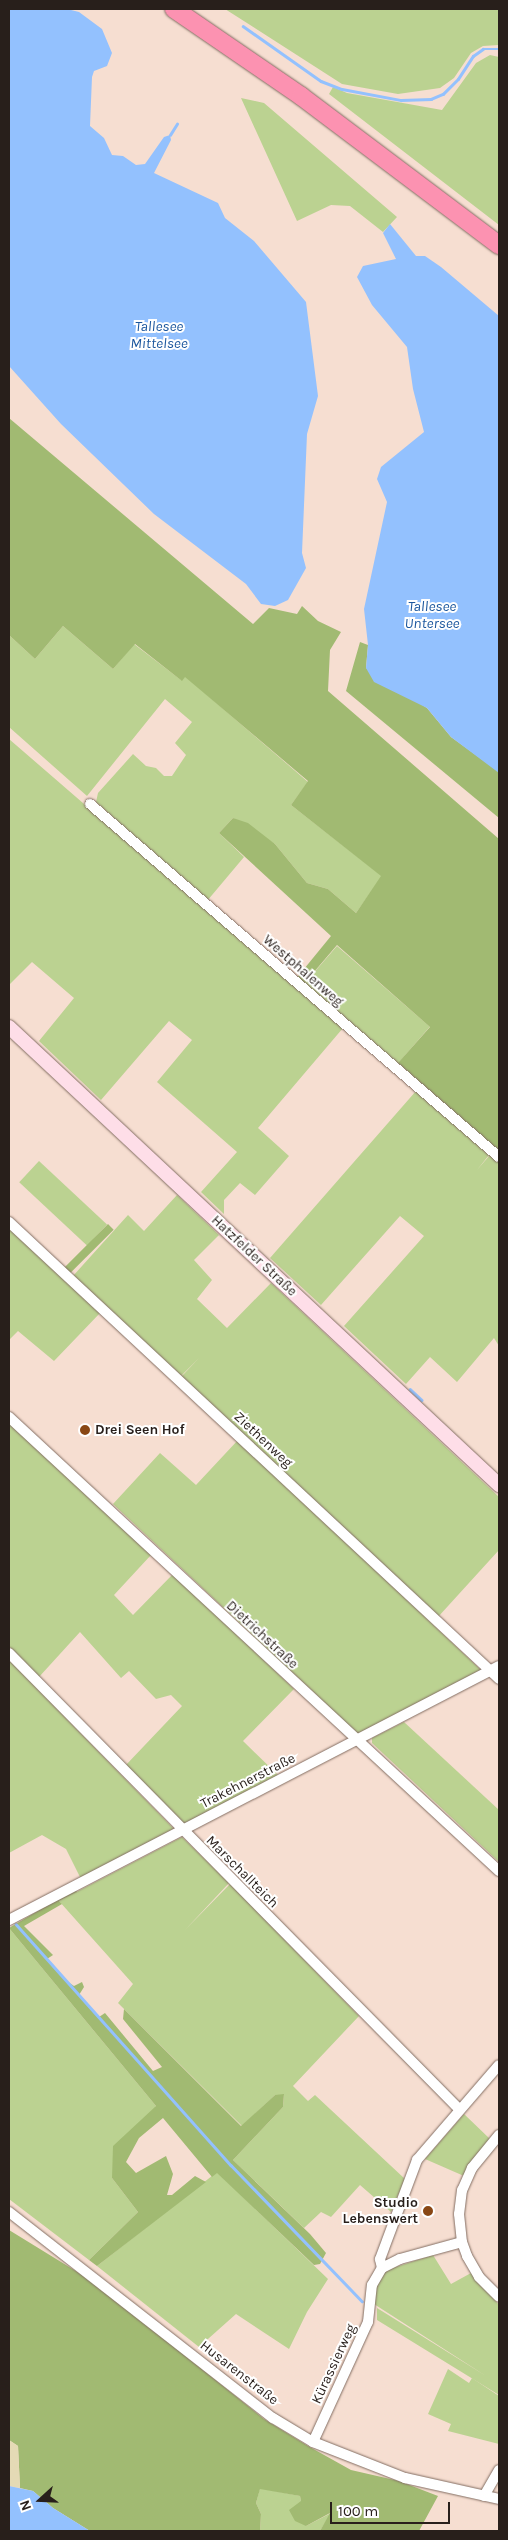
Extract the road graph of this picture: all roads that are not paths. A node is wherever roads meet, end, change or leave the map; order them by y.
1 (174, 9) edge
2 (499, 245) edge
3 (90, 804) dead end
4 (9, 1027) edge
5 (499, 1157) edge
6 (9, 1222) edge
7 (9, 1417) edge
8 (499, 1485) edge
9 (9, 1653) edge
10 (495, 1668) edge
11 (499, 1679) edge
12 (356, 1741) junction
13 (182, 1831) junction
14 (499, 1871) edge
15 (9, 1920) edge
16 (499, 2065) edge
17 (459, 2109) junction
18 (499, 2135) edge
19 (9, 2212) edge
20 (462, 2242) junction
21 (382, 2268) junction
22 (499, 2297) edge
23 (313, 2442) junction
24 (499, 2470) edge
25 (484, 2496) junction
26 (499, 2499) edge

1 - 2 highway
3 - 5 street, Westphalenweg
4 - 8 street, Hatzfelder Straße
6 - 10 street, Ziethenweg
7 - 12 street, Dietrichstraße
9 - 13 street, Marschallteich
10 - 11 street, Ziethenweg
10 - 12 street, Trakehnerstraße
12 - 13 street, Trakehnerstraße
12 - 14 street, Dietrichstraße
13 - 15 street, Trakehnerstraße
13 - 17 street, Marschallteich
16 - 17 street, Kürassierweg
17 - 21 street, Kürassierweg
18 - 20 street
19 - 23 street, Husarenstraße
20 - 21 street
20 - 22 street
21 - 23 street, Kürassierweg
23 - 25 street, Husarenstraße
24 - 25 street
25 - 26 street, Husarenstraße

